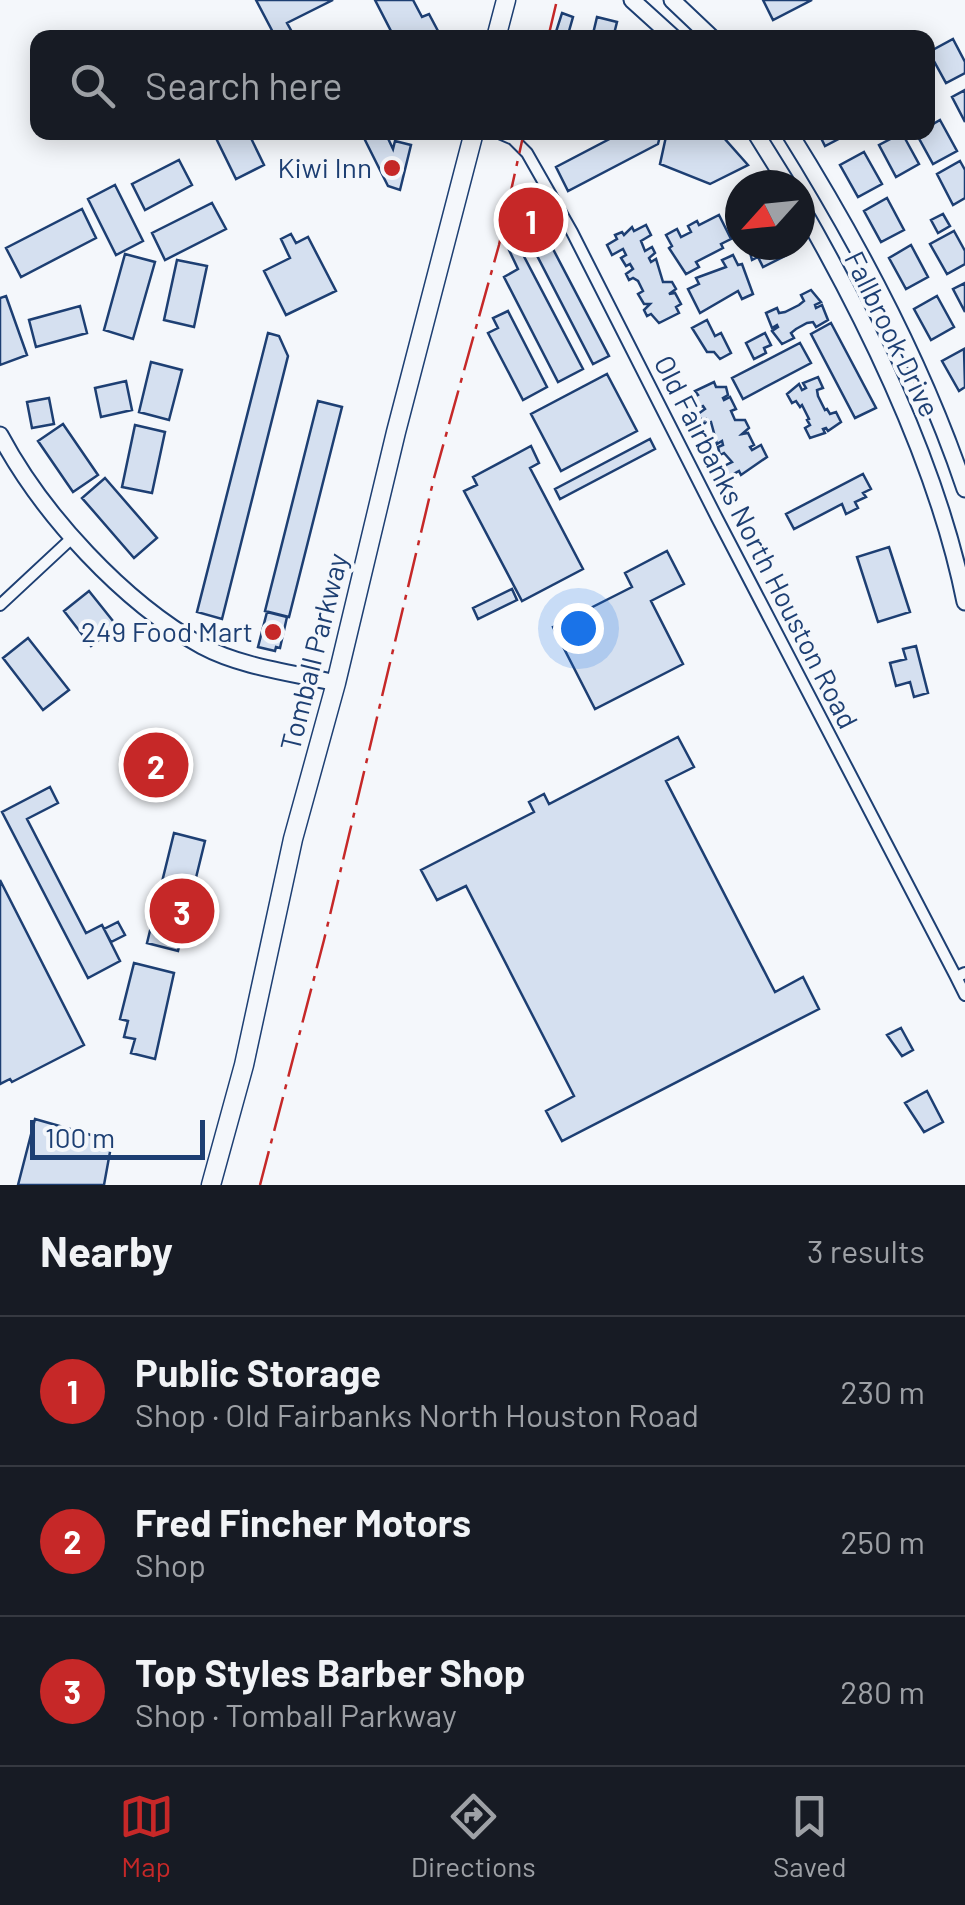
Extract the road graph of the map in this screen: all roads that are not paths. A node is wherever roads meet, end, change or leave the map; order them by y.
1 (506, 0) edge
2 (632, 0) edge
3 (672, 0) edge
4 (498, 30) edge
5 (665, 30) edge
6 (704, 30) edge
7 (472, 140) edge
8 (514, 140) edge
9 (759, 140) edge
10 (794, 140) edge
11 (778, 170) edge
12 (840, 218) junction
13 (815, 228) edge
14 (815, 230) edge
15 (0, 435) edge
16 (965, 489) edge
17 (72, 538) junction
18 (963, 574) edge
19 (965, 602) edge
20 (0, 605) edge
21 (336, 683) junction
22 (960, 975) edge
23 (965, 995) edge
24 (211, 1185) edge

1 - 4 main road
2 - 5 main road
3 - 6 main road
7 - 21 main road, Tomball Parkway
8 - 22 street, Old Fairbanks North Houston Road
9 - 11 main road
10 - 12 main road, Fallbrook Drive
12 - 13 main road
12 - 16 main road, Fallbrook Drive
14 - 18 main road, Fallbrook Drive
15 - 17 main road
17 - 20 street
17 - 21 main road
18 - 19 main road, Fallbrook Drive
21 - 24 main road, Tomball Parkway
22 - 23 street, Old Fairbanks North Houston Road

